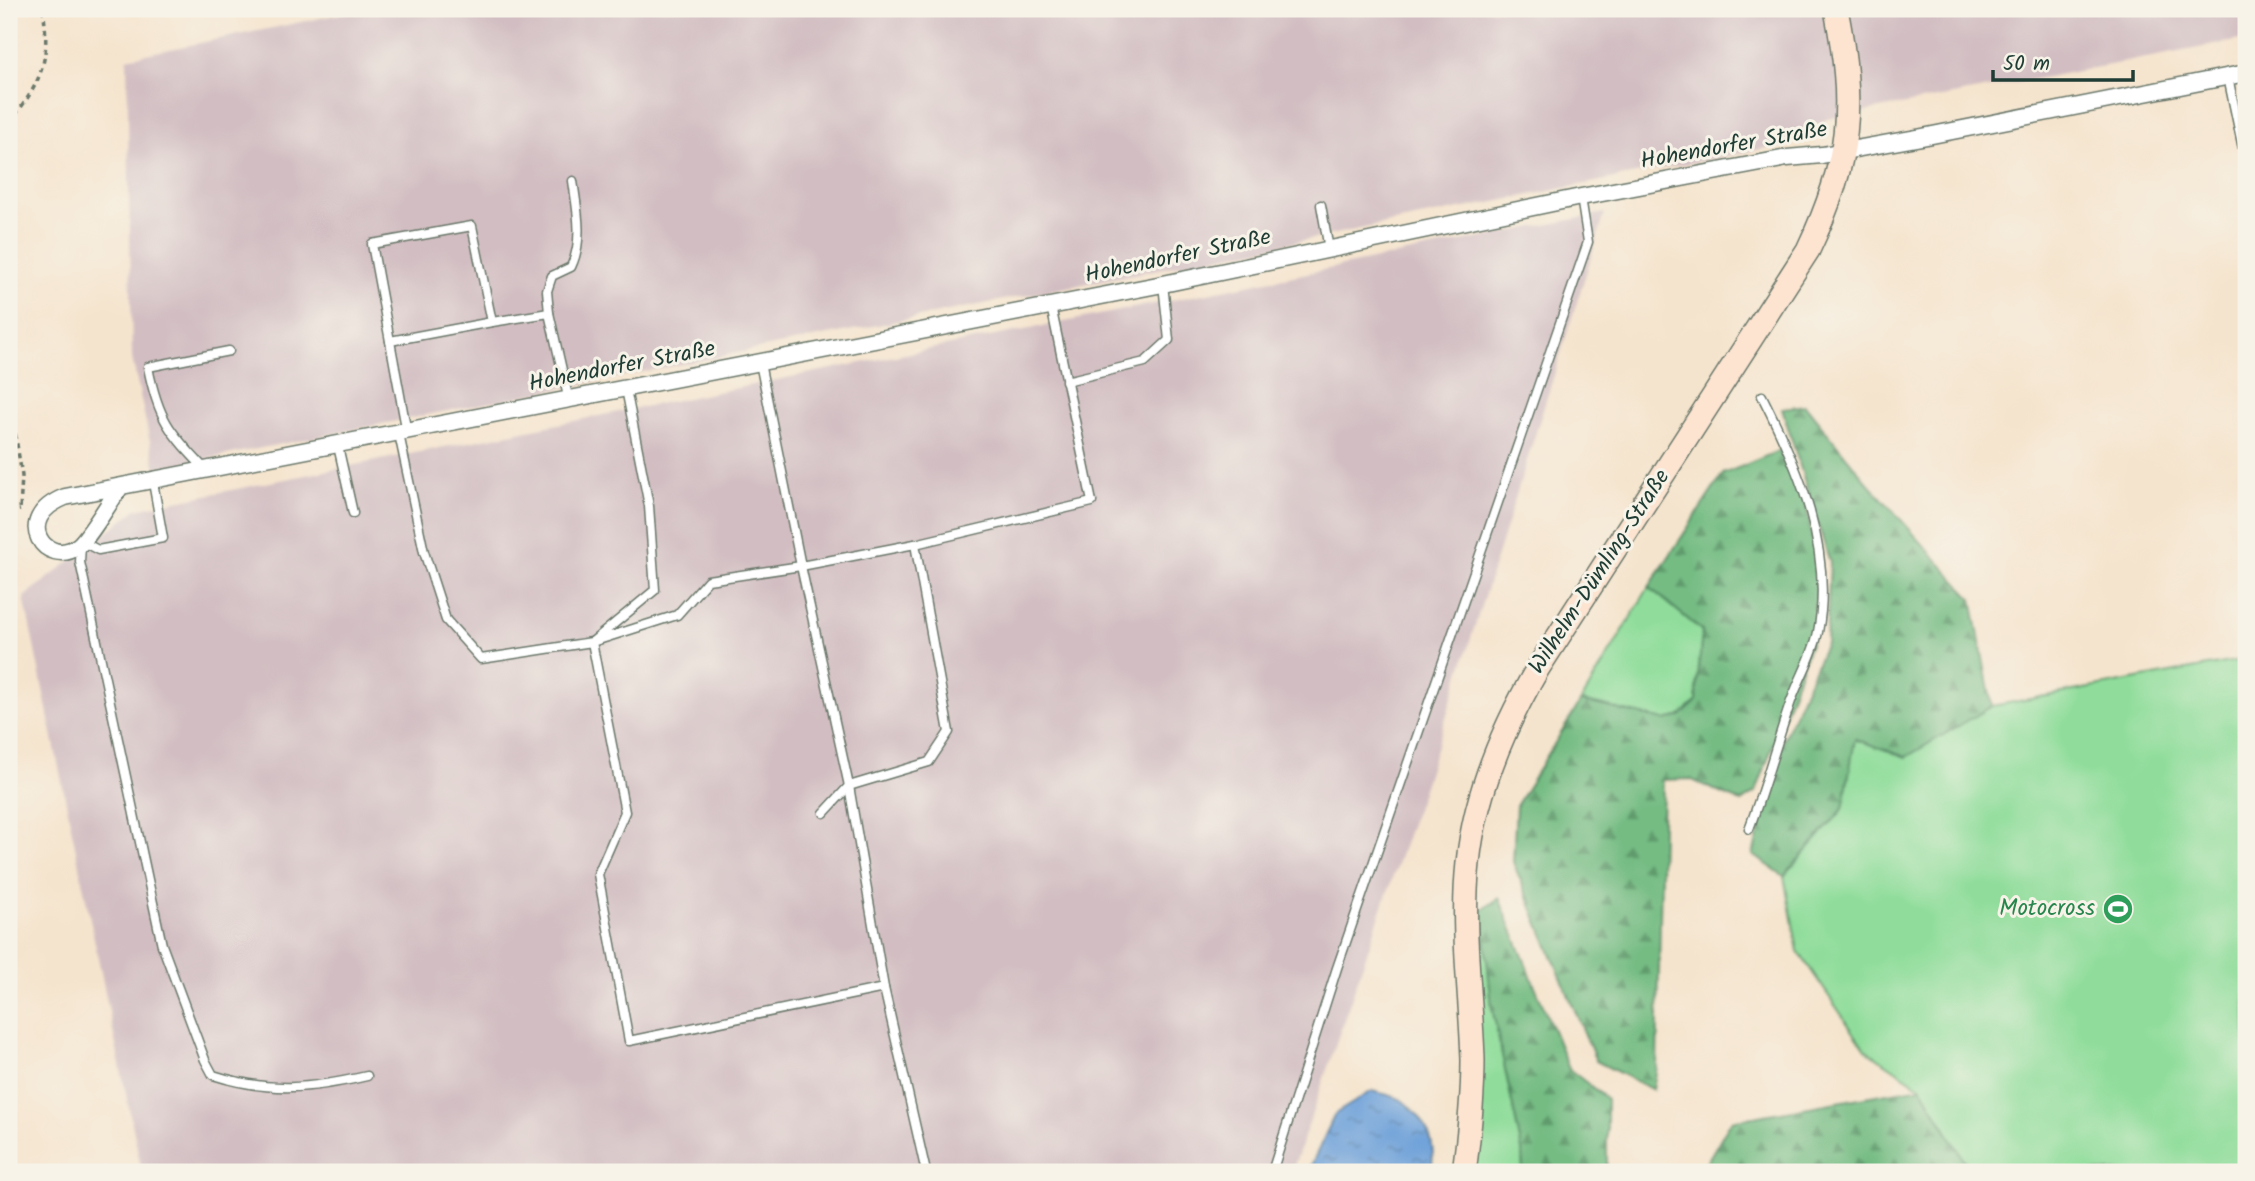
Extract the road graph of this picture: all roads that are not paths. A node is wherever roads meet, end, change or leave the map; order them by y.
1 (1836, 9) edge
2 (2246, 74) edge
3 (2228, 77) junction
4 (1844, 150) junction
5 (2246, 163) edge
6 (573, 181) dead end
7 (1581, 197) junction
8 (1321, 205) dead end
9 (1329, 249) junction
10 (1163, 284) junction
11 (1051, 306) junction
12 (549, 313) junction
13 (492, 322) junction
14 (390, 341) junction
15 (229, 351) dead end
16 (760, 363) junction
17 (1066, 381) junction
18 (626, 389) junction
19 (1762, 396) dead end
20 (569, 401) junction
21 (403, 433) junction
22 (338, 446) junction
23 (208, 472) junction
24 (153, 482) junction
25 (119, 489) junction
26 (353, 513) dead end
27 (82, 543) junction
28 (915, 544) junction
29 (801, 566) junction
30 (592, 642) junction
31 (849, 786) junction
32 (824, 813) dead end
33 (1749, 829) dead end
34 (884, 988) junction
35 (367, 1076) dead end
36 (926, 1172) edge
37 (1272, 1172) edge
38 (1464, 1172) edge

1 - 4 street, Wilhelm-Dümling-Straße
2 - 3 street, Hohendorfer Straße
3 - 4 street, Hohendorfer Straße
3 - 5 lane
4 - 7 street, Hohendorfer Straße
4 - 38 street, Wilhelm-Dümling-Straße
6 - 12 lane
7 - 9 street, Hohendorfer Straße
7 - 37 lane
8 - 9 lane
9 - 10 street, Hohendorfer Straße
10 - 11 street, Hohendorfer Straße
10 - 17 lane
11 - 16 street, Hohendorfer Straße
11 - 17 lane
12 - 13 lane
12 - 20 lane
13 - 14 lane
13 - 14 lane
14 - 21 lane
15 - 23 lane
16 - 18 street, Hohendorfer Straße
16 - 29 lane
17 - 28 lane
18 - 20 street, Hohendorfer Straße
18 - 30 lane
19 - 33 lane
20 - 21 street, Hohendorfer Straße
21 - 22 street, Hohendorfer Straße
21 - 30 lane
22 - 23 street, Hohendorfer Straße
22 - 26 lane
23 - 24 street, Hohendorfer Straße
24 - 25 street, Hohendorfer Straße
24 - 27 lane
25 - 27 street
25 - 27 street, Hohendorfer Straße
27 - 35 lane
28 - 29 lane
28 - 31 lane
29 - 30 lane
29 - 31 lane
30 - 34 lane
31 - 32 lane
31 - 34 lane
34 - 36 lane

